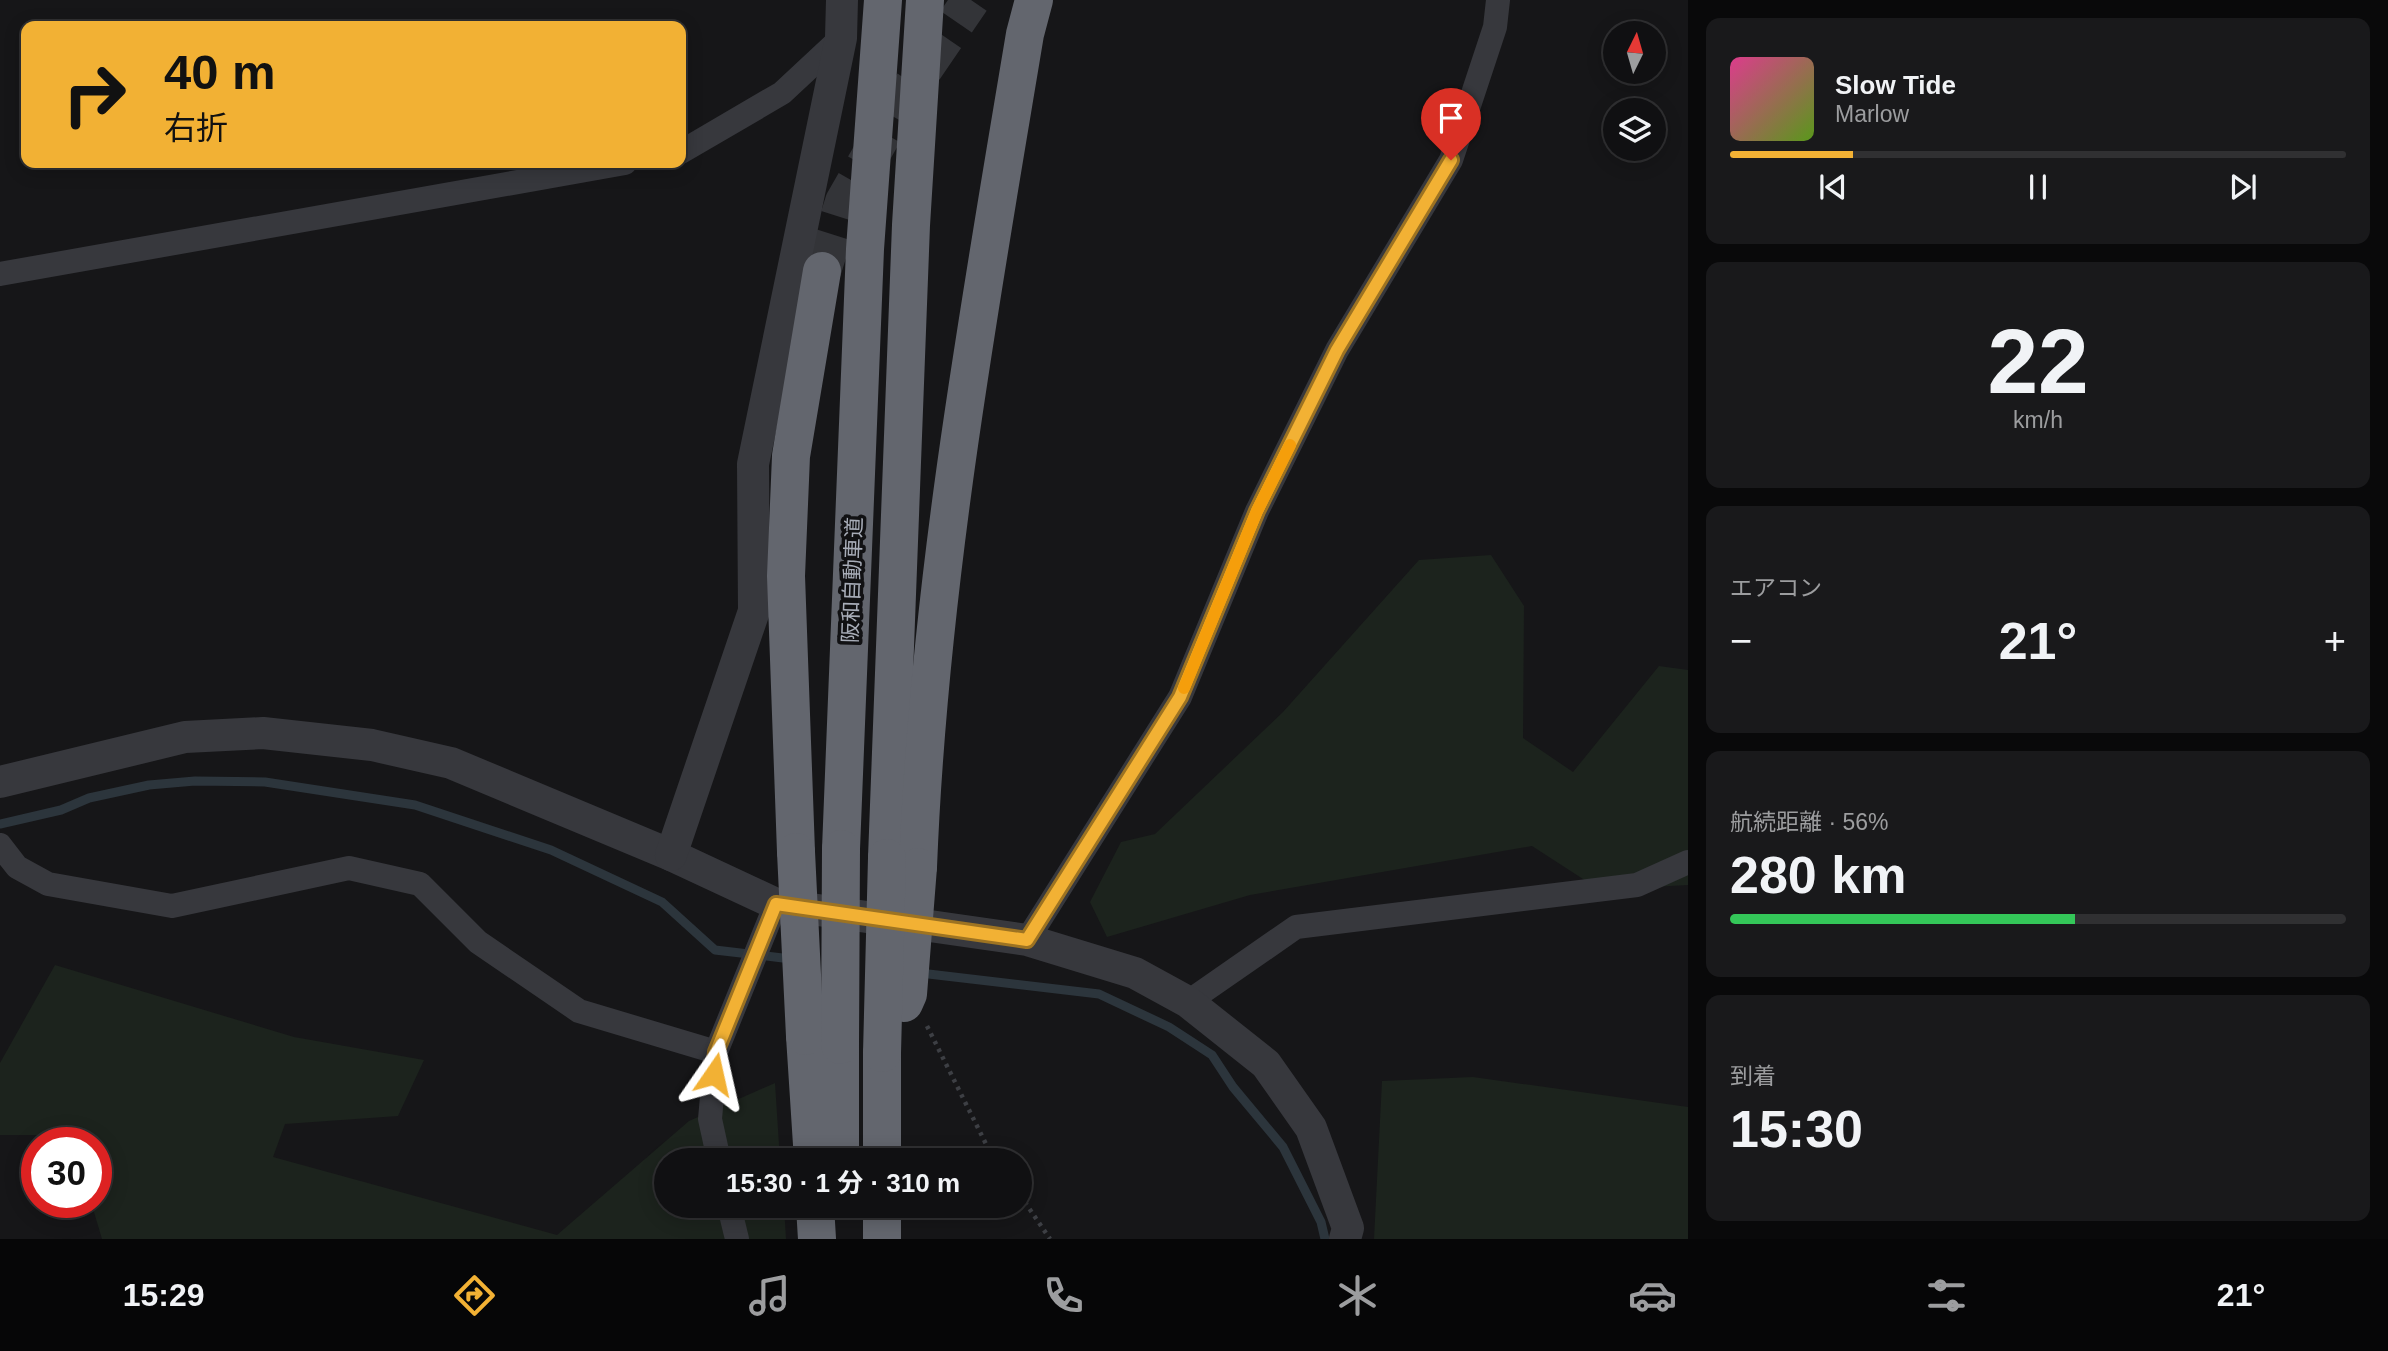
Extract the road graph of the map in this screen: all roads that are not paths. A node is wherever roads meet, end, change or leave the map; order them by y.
1 (842, 0) edge
2 (883, 0) edge
3 (925, 0) edge
4 (1034, 0) edge
5 (1498, 0) edge
6 (841, 38) junction
7 (686, 149) edge
8 (597, 168) edge
9 (822, 271) tunnel mouth
10 (0, 274) edge
11 (0, 782) edge
12 (0, 845) edge
13 (671, 855) junction
14 (902, 862) junction
15 (1688, 862) edge
16 (776, 904) junction
17 (1027, 940) junction
18 (1188, 1002) junction
19 (823, 1040) junction
20 (716, 1052) junction
21 (716, 1148) edge
22 (814, 1148) edge
23 (838, 1148) edge
24 (882, 1148) edge
25 (732, 1218) edge
26 (816, 1218) edge
27 (840, 1218) edge
28 (882, 1218) edge
29 (737, 1239) edge
30 (817, 1239) edge
31 (839, 1239) edge
32 (882, 1239) edge
33 (1345, 1239) edge

1 - 6 street
2 - 19 highway, 阪和自動車道, bridge
3 - 14 highway
4 - 14 highway
5 - 17 street
6 - 7 street
6 - 13 street
8 - 10 street
9 - 19 highway, bridge
11 - 13 street
12 - 20 street
13 - 16 street
14 - 24 highway, bridge
15 - 18 street
16 - 17 street
16 - 20 street
17 - 18 street
18 - 33 street
19 - 22 highway
19 - 23 highway, 阪和自動車道
20 - 21 street
25 - 29 street
26 - 30 highway
27 - 31 highway
28 - 32 highway

